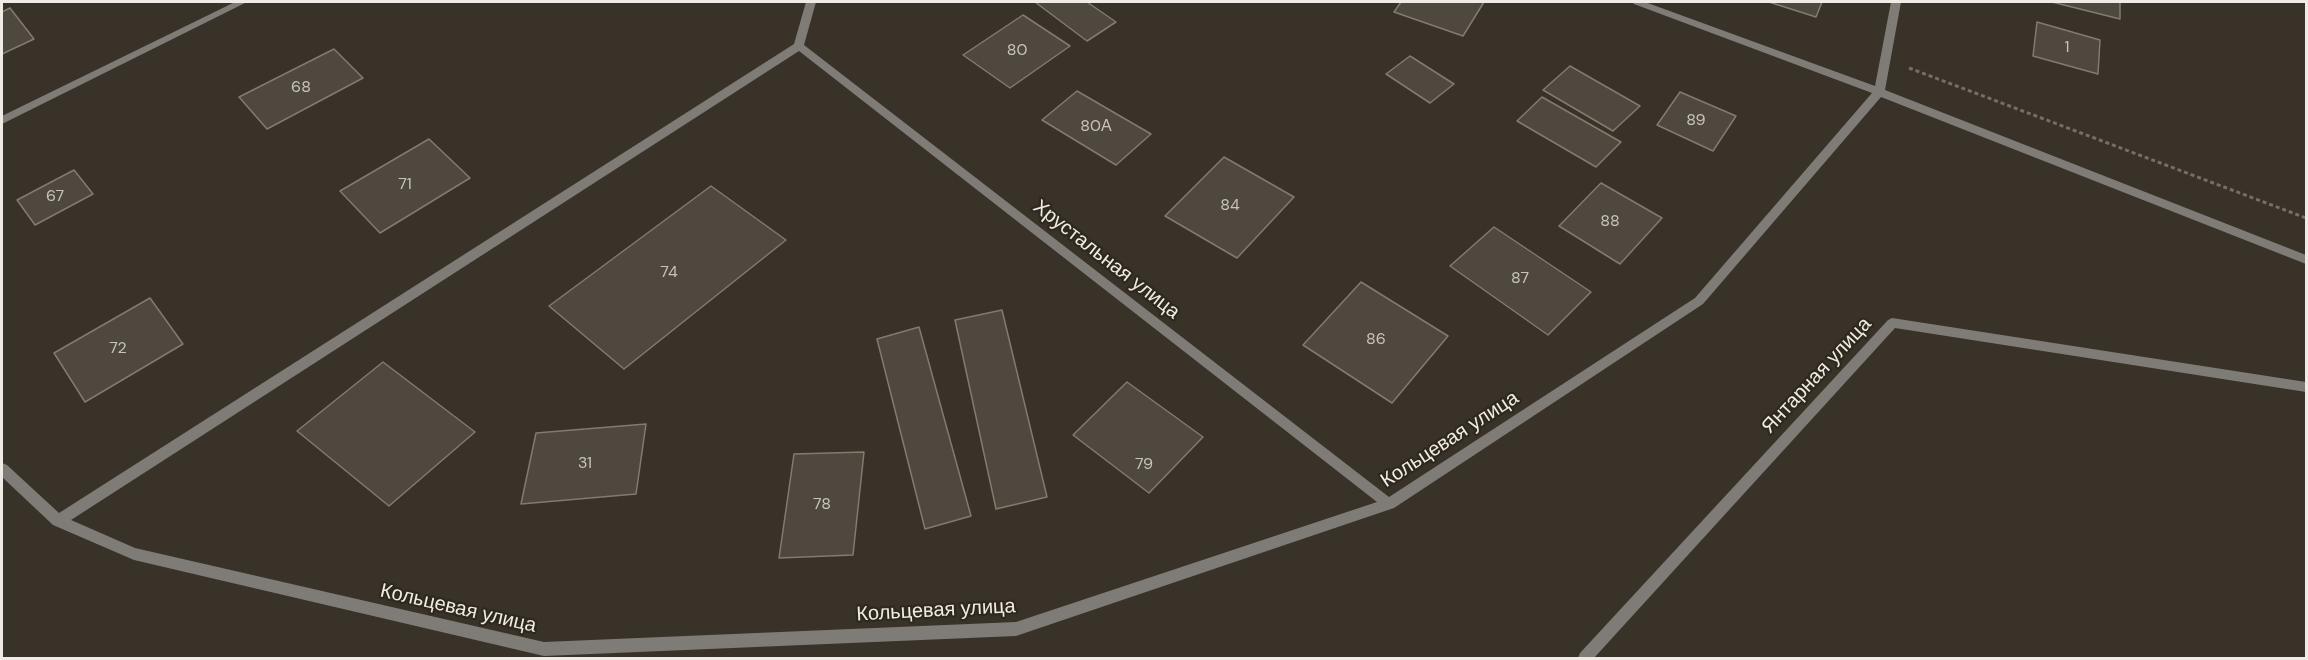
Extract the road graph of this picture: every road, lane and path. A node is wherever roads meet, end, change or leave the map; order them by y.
1 (242, 2) edge
2 (811, 2) edge
3 (1637, 2) edge
4 (1896, 2) edge
5 (799, 46) junction
6 (1885, 58) junction
7 (1879, 92) junction
8 (2, 120) edge
9 (2307, 218) edge
10 (2307, 260) edge
11 (2307, 387) edge
12 (2, 469) edge
13 (1389, 504) junction
14 (58, 521) junction
15 (1585, 658) edge

1 - 8 street
2 - 5 street
3 - 7 street
4 - 6 street
5 - 13 street, Хрустальная улица
5 - 14 street
6 - 7 street
6 - 9 path
7 - 10 street
7 - 13 street, Кольцевая улица
11 - 15 street, Янтарная улица
12 - 14 street, Кольцевая улица
13 - 14 street, Кольцевая улица

